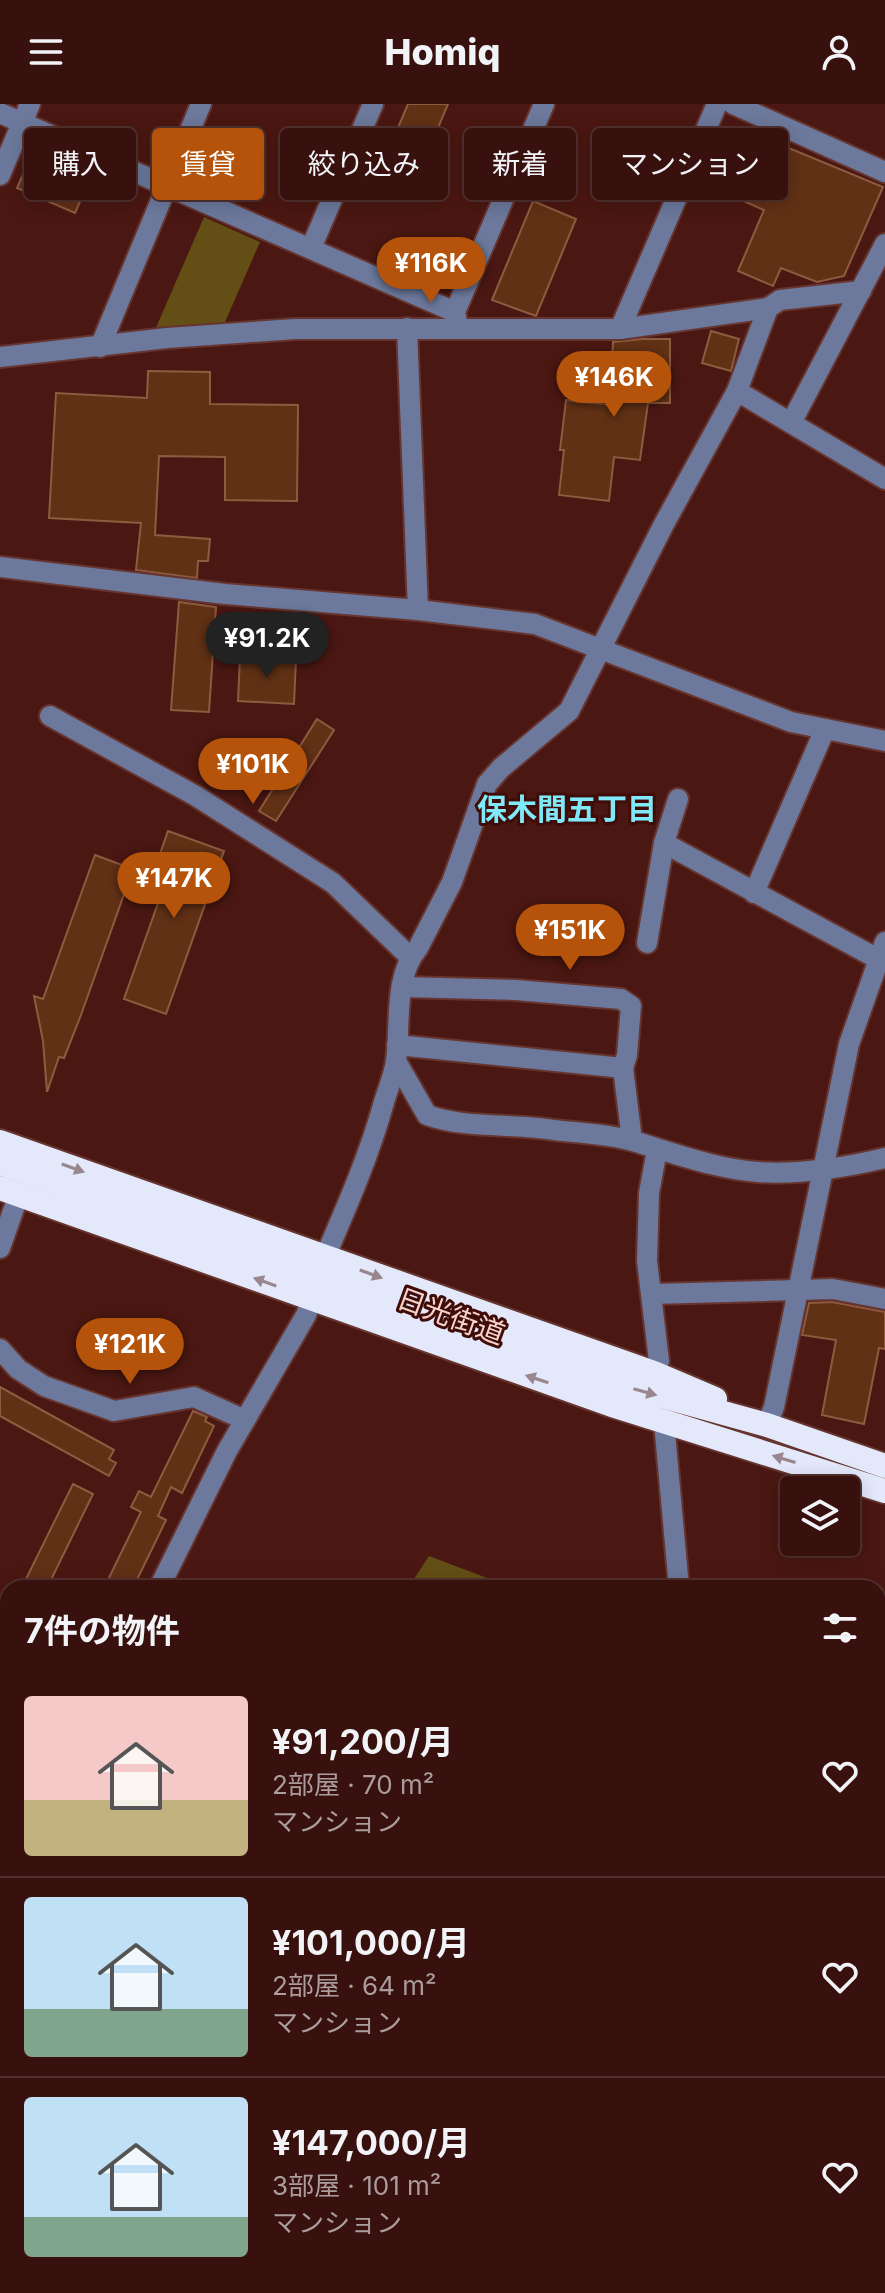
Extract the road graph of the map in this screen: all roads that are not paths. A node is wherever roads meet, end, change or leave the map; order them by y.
1 (201, 104) edge
2 (373, 104) edge
3 (544, 104) edge
4 (717, 104) edge
5 (733, 104) edge
6 (0, 113) edge
7 (26, 113) edge
8 (191, 128) edge
9 (885, 172) edge
10 (0, 175) edge
11 (152, 178) edge
12 (161, 200) edge
13 (200, 200) edge
14 (885, 244) edge
15 (311, 248) junction
16 (861, 291) junction
17 (768, 308) junction
18 (456, 320) junction
19 (407, 328) junction
20 (620, 329) junction
21 (100, 347) junction
22 (0, 357) edge
23 (737, 391) junction
24 (791, 423) junction
25 (885, 479) edge
26 (0, 567) edge
27 (418, 610) junction
28 (602, 649) junction
29 (50, 716) dead end
30 (825, 729) junction
31 (885, 741) edge
32 (678, 799) dead end
33 (664, 843) junction
34 (754, 893) junction
35 (647, 943) dead end
36 (881, 951) edge
37 (410, 957) junction
38 (403, 987) junction
39 (396, 1053) junction
40 (623, 1068) junction
41 (632, 1140) junction
42 (0, 1142) edge
43 (657, 1150) junction
44 (885, 1158) edge
45 (0, 1163) edge
46 (823, 1171) junction
47 (10, 1191) edge
48 (0, 1248) edge
49 (325, 1257) junction
50 (798, 1291) junction
51 (652, 1294) junction
52 (312, 1298) junction
53 (885, 1299) edge
54 (0, 1349) edge
55 (654, 1373) junction
56 (245, 1420) junction
57 (664, 1422) junction
58 (767, 1425) junction
59 (885, 1466) edge
60 (885, 1491) edge
61 (163, 1580) edge
62 (678, 1580) edge

1 - 8 street
2 - 15 street
3 - 18 street
4 - 20 street
5 - 9 street
6 - 7 street
7 - 10 street
7 - 11 street
12 - 21 street
13 - 15 street
14 - 16 street
15 - 18 street
16 - 17 street
16 - 24 street
17 - 20 street
17 - 23 street
18 - 19 street
18 - 20 street
19 - 21 street
19 - 27 street
21 - 22 street
23 - 24 street
23 - 28 street
24 - 25 street
26 - 27 street
27 - 28 street
28 - 30 street
28 - 37 street
29 - 37 street
30 - 31 street
30 - 34 street
32 - 33 street
33 - 34 street
33 - 35 street
34 - 36 street
36 - 46 street
37 - 38 street
38 - 39 street
38 - 40 street
39 - 40 street
39 - 41 street
39 - 49 street
40 - 41 street
41 - 43 street
42 -> 49 highway
43 - 46 street
43 - 51 street
44 - 46 street
45 -> 58 highway, 日光街道
46 - 50 street
47 - 48 street
52 -> 47 highway, 日光街道
49 -> 55 highway
50 - 51 street
50 - 53 street
50 - 58 street
51 - 55 street
52 - 56 street
57 -> 52 highway, 日光街道
54 - 56 street
55 - 58 highway
56 - 61 street
60 -> 57 highway, 日光街道
57 - 62 street
58 - 59 highway, 日光街道

